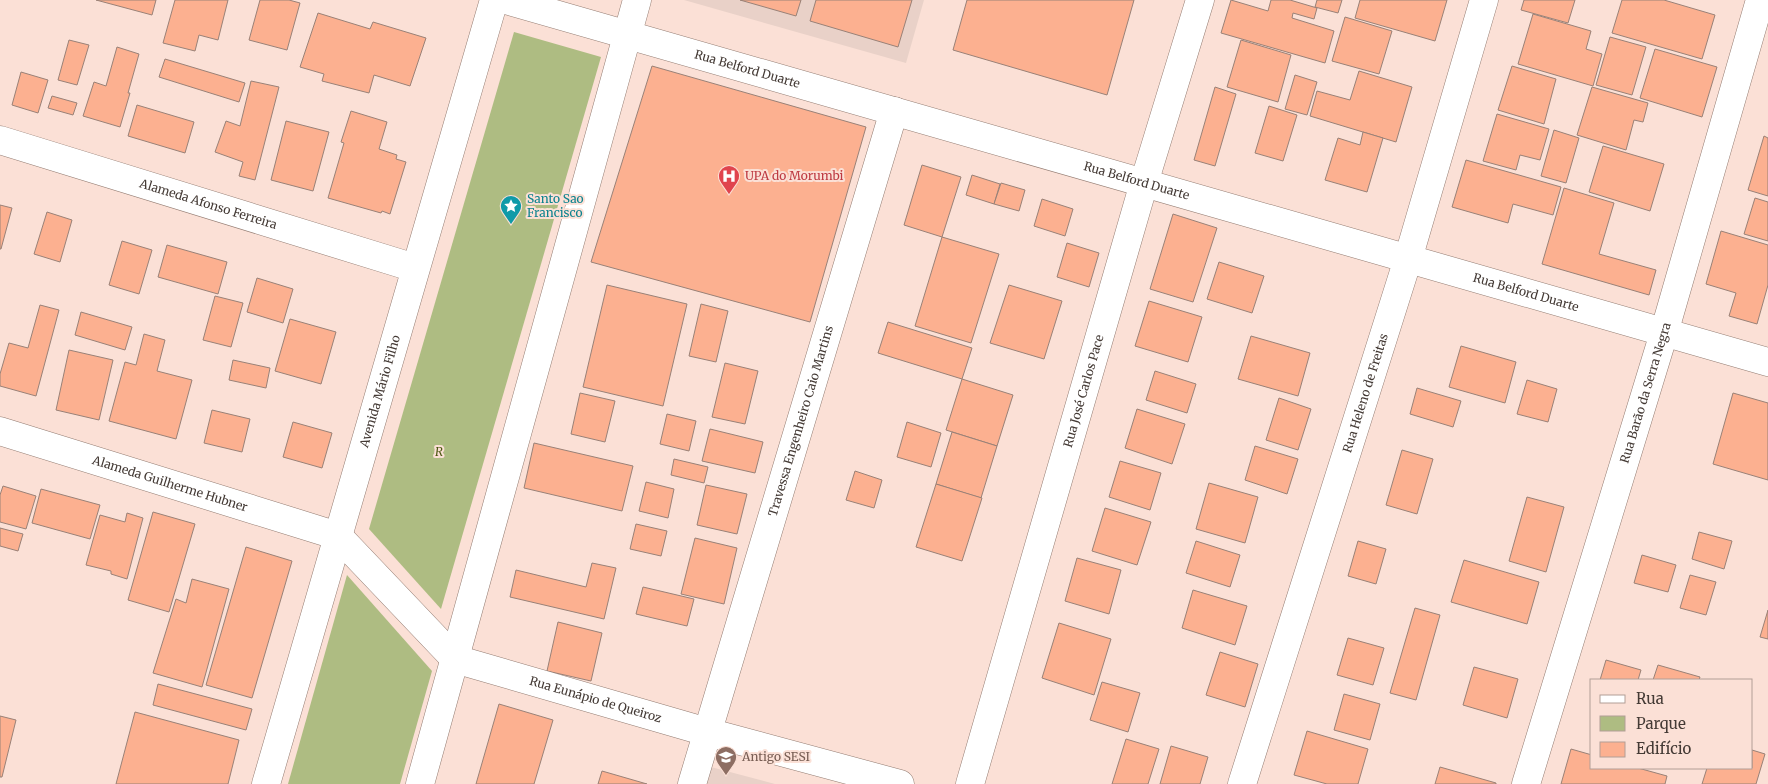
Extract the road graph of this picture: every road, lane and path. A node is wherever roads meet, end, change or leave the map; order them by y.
1 (494, 0) edge
2 (506, 0) edge
3 (636, 0) edge
4 (1200, 0) edge
5 (1484, 0) edge
6 (1760, 0) edge
7 (627, 35) junction
8 (894, 112) junction
9 (0, 140) edge
10 (1144, 183) junction
11 (1408, 259) junction
12 (415, 268) junction
13 (1664, 333) junction
14 (1768, 362) edge
15 (0, 431) edge
16 (338, 536) junction
17 (455, 659) junction
18 (707, 732) junction
19 (266, 784) edge
20 (420, 784) edge
21 (692, 784) edge
22 (900, 784) edge
23 (970, 784) edge
24 (1242, 784) edge
25 (1526, 784) edge

1 - 12 street, Avenida Mário Filho
2 - 7 street, Rua Belford Duarte
3 - 7 street
4 - 10 street, Rua José Carlos Pace
5 - 11 street, Rua Heleno de Freitas
6 - 13 street, Rua Barão da Serra Negra
7 - 8 street, Rua Belford Duarte
7 - 17 street
8 - 10 street, Rua Belford Duarte
8 - 18 street, Travessa Engenheiro Caio Martins
9 - 12 street, Alameda Afonso Ferreira
10 - 11 street, Rua Belford Duarte
10 - 23 street, Rua José Carlos Pace
11 - 13 street, Rua Belford Duarte
11 - 24 street, Rua Heleno de Freitas
12 - 16 street, Avenida Mário Filho
13 - 14 street, Rua Belford Duarte
13 - 25 street, Rua Barão da Serra Negra
15 - 16 street, Alameda Guilherme Hubner
16 - 17 street
16 - 19 street, Avenida Mário Filho
17 - 18 street, Rua Eunápio de Queiroz
17 - 20 street
18 - 21 street, Travessa Engenheiro Caio Martins
18 - 22 street, Rua Eunápio de Queiroz

